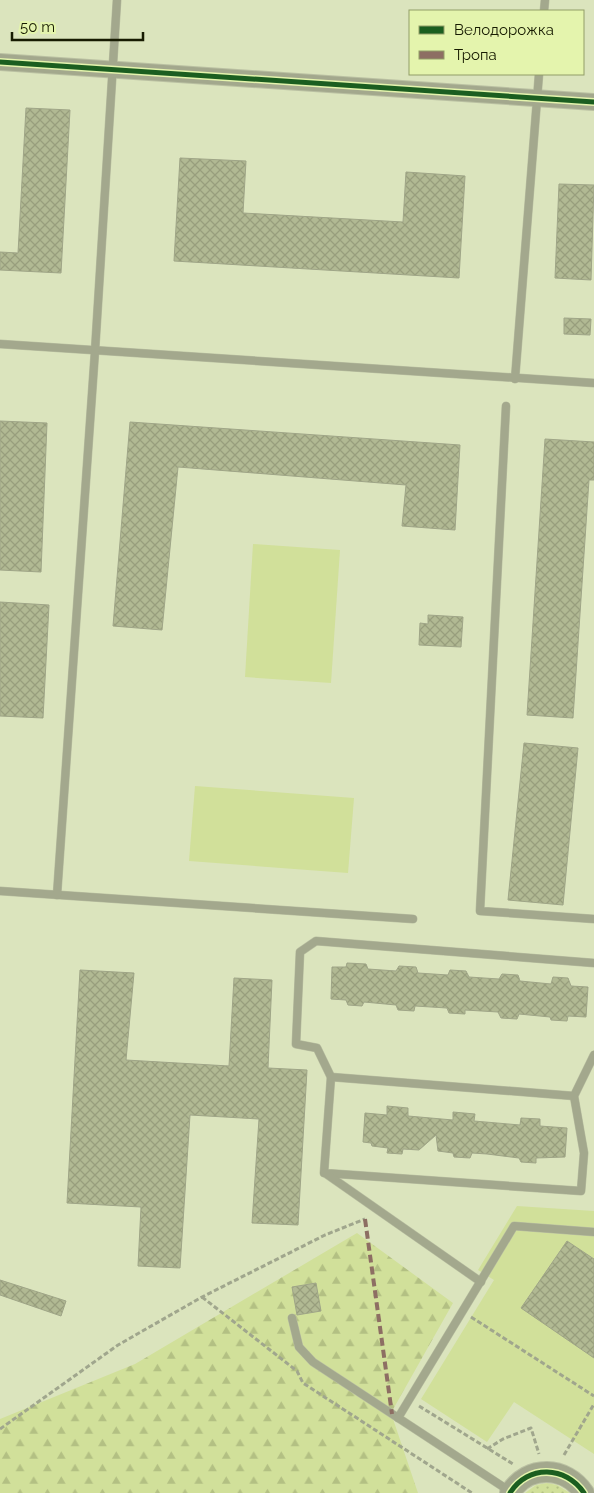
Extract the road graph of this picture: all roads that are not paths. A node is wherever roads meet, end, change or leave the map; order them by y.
1 (117, 0) edge
2 (0, 62) edge
3 (112, 69) junction
4 (539, 75) edge
5 (537, 98) junction
6 (594, 102) edge
7 (0, 344) edge
8 (95, 351) junction
9 (515, 379) junction
10 (594, 383) edge
11 (506, 406) dead end
12 (0, 891) edge
13 (57, 895) junction
14 (594, 918) edge
15 (413, 919) dead end
16 (594, 963) edge
17 (594, 1055) edge
18 (330, 1077) junction
19 (574, 1096) junction
20 (324, 1173) junction
21 (594, 1232) edge
22 (481, 1282) junction
23 (292, 1318) dead end
24 (422, 1379) junction
25 (430, 1383) dead end
26 (398, 1418) junction
27 (510, 1493) edge
28 (584, 1493) edge

1 - 3 lane
2 - 3 street
3 - 5 street
3 - 8 lane
4 - 5 lane
5 - 6 street
5 - 9 lane
7 - 8 lane
8 - 9 lane
8 - 13 lane
9 - 10 lane
11 - 14 lane
12 - 13 lane
13 - 15 lane
16 - 18 lane
17 - 19 lane
18 - 19 lane
18 - 20 lane
19 - 20 lane
20 - 22 lane
21 - 22 lane
22 - 24 lane
23 - 26 lane
24 - 25 lane
24 - 26 lane
26 - 27 lane
27 - 28 street

